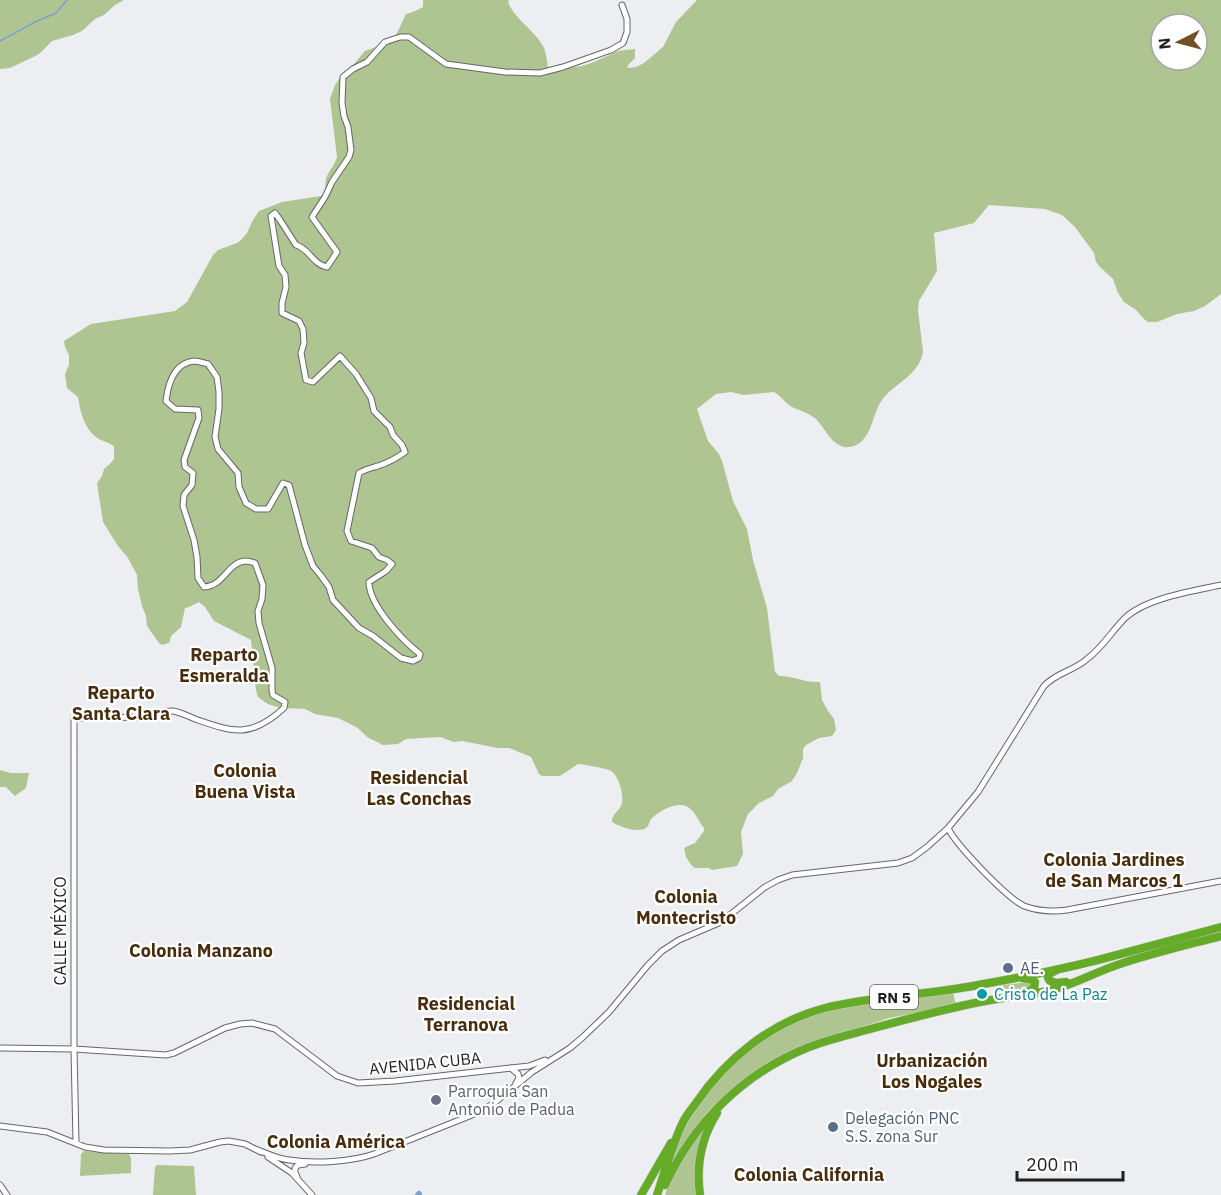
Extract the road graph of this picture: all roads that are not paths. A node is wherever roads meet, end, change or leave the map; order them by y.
1 (622, 5) dead end
2 (1221, 585) edge
3 (948, 828) junction
4 (1221, 881) edge
5 (1221, 927) edge
6 (1221, 936) edge
7 (1070, 966) junction
8 (1017, 978) junction
9 (1086, 979) junction
10 (1016, 995) junction
11 (0, 1048) edge
12 (74, 1049) junction
13 (553, 1058) junction
14 (511, 1068) junction
15 (515, 1085) junction
16 (742, 1085) junction
17 (684, 1121) junction
18 (0, 1126) edge
19 (76, 1143) junction
20 (258, 1150) junction
21 (314, 1162) junction
22 (298, 1179) junction
23 (0, 1185) edge
24 (7, 1195) edge
25 (312, 1195) edge
26 (641, 1195) edge
27 (657, 1195) edge
28 (661, 1195) edge
29 (700, 1195) edge

1 - 12 street, CALLE MÉXICO
2 - 3 street
3 - 4 street
3 - 13 street
5 - 7 highway, RN 5
6 - 9 highway, RN 5
7 - 8 highway, RN 5
7 - 9 highway
8 - 10 highway
8 - 17 highway, RN 5
9 - 10 highway, RN 5
10 - 16 highway, RN 5
11 - 12 street, AVENIDA CUBA
12 - 14 street, AVENIDA CUBA
12 - 19 street, CALLE MÉXICO
13 - 14 street, AVENIDA CUBA
13 - 15 street
14 - 15 street
15 - 21 street
16 - 28 highway, RN 5
16 - 29 highway
17 - 26 highway
17 - 27 highway, RN 5
18 - 19 street
19 - 20 street
20 - 21 street
20 - 22 street
21 - 22 street
22 - 25 street
23 - 24 street

